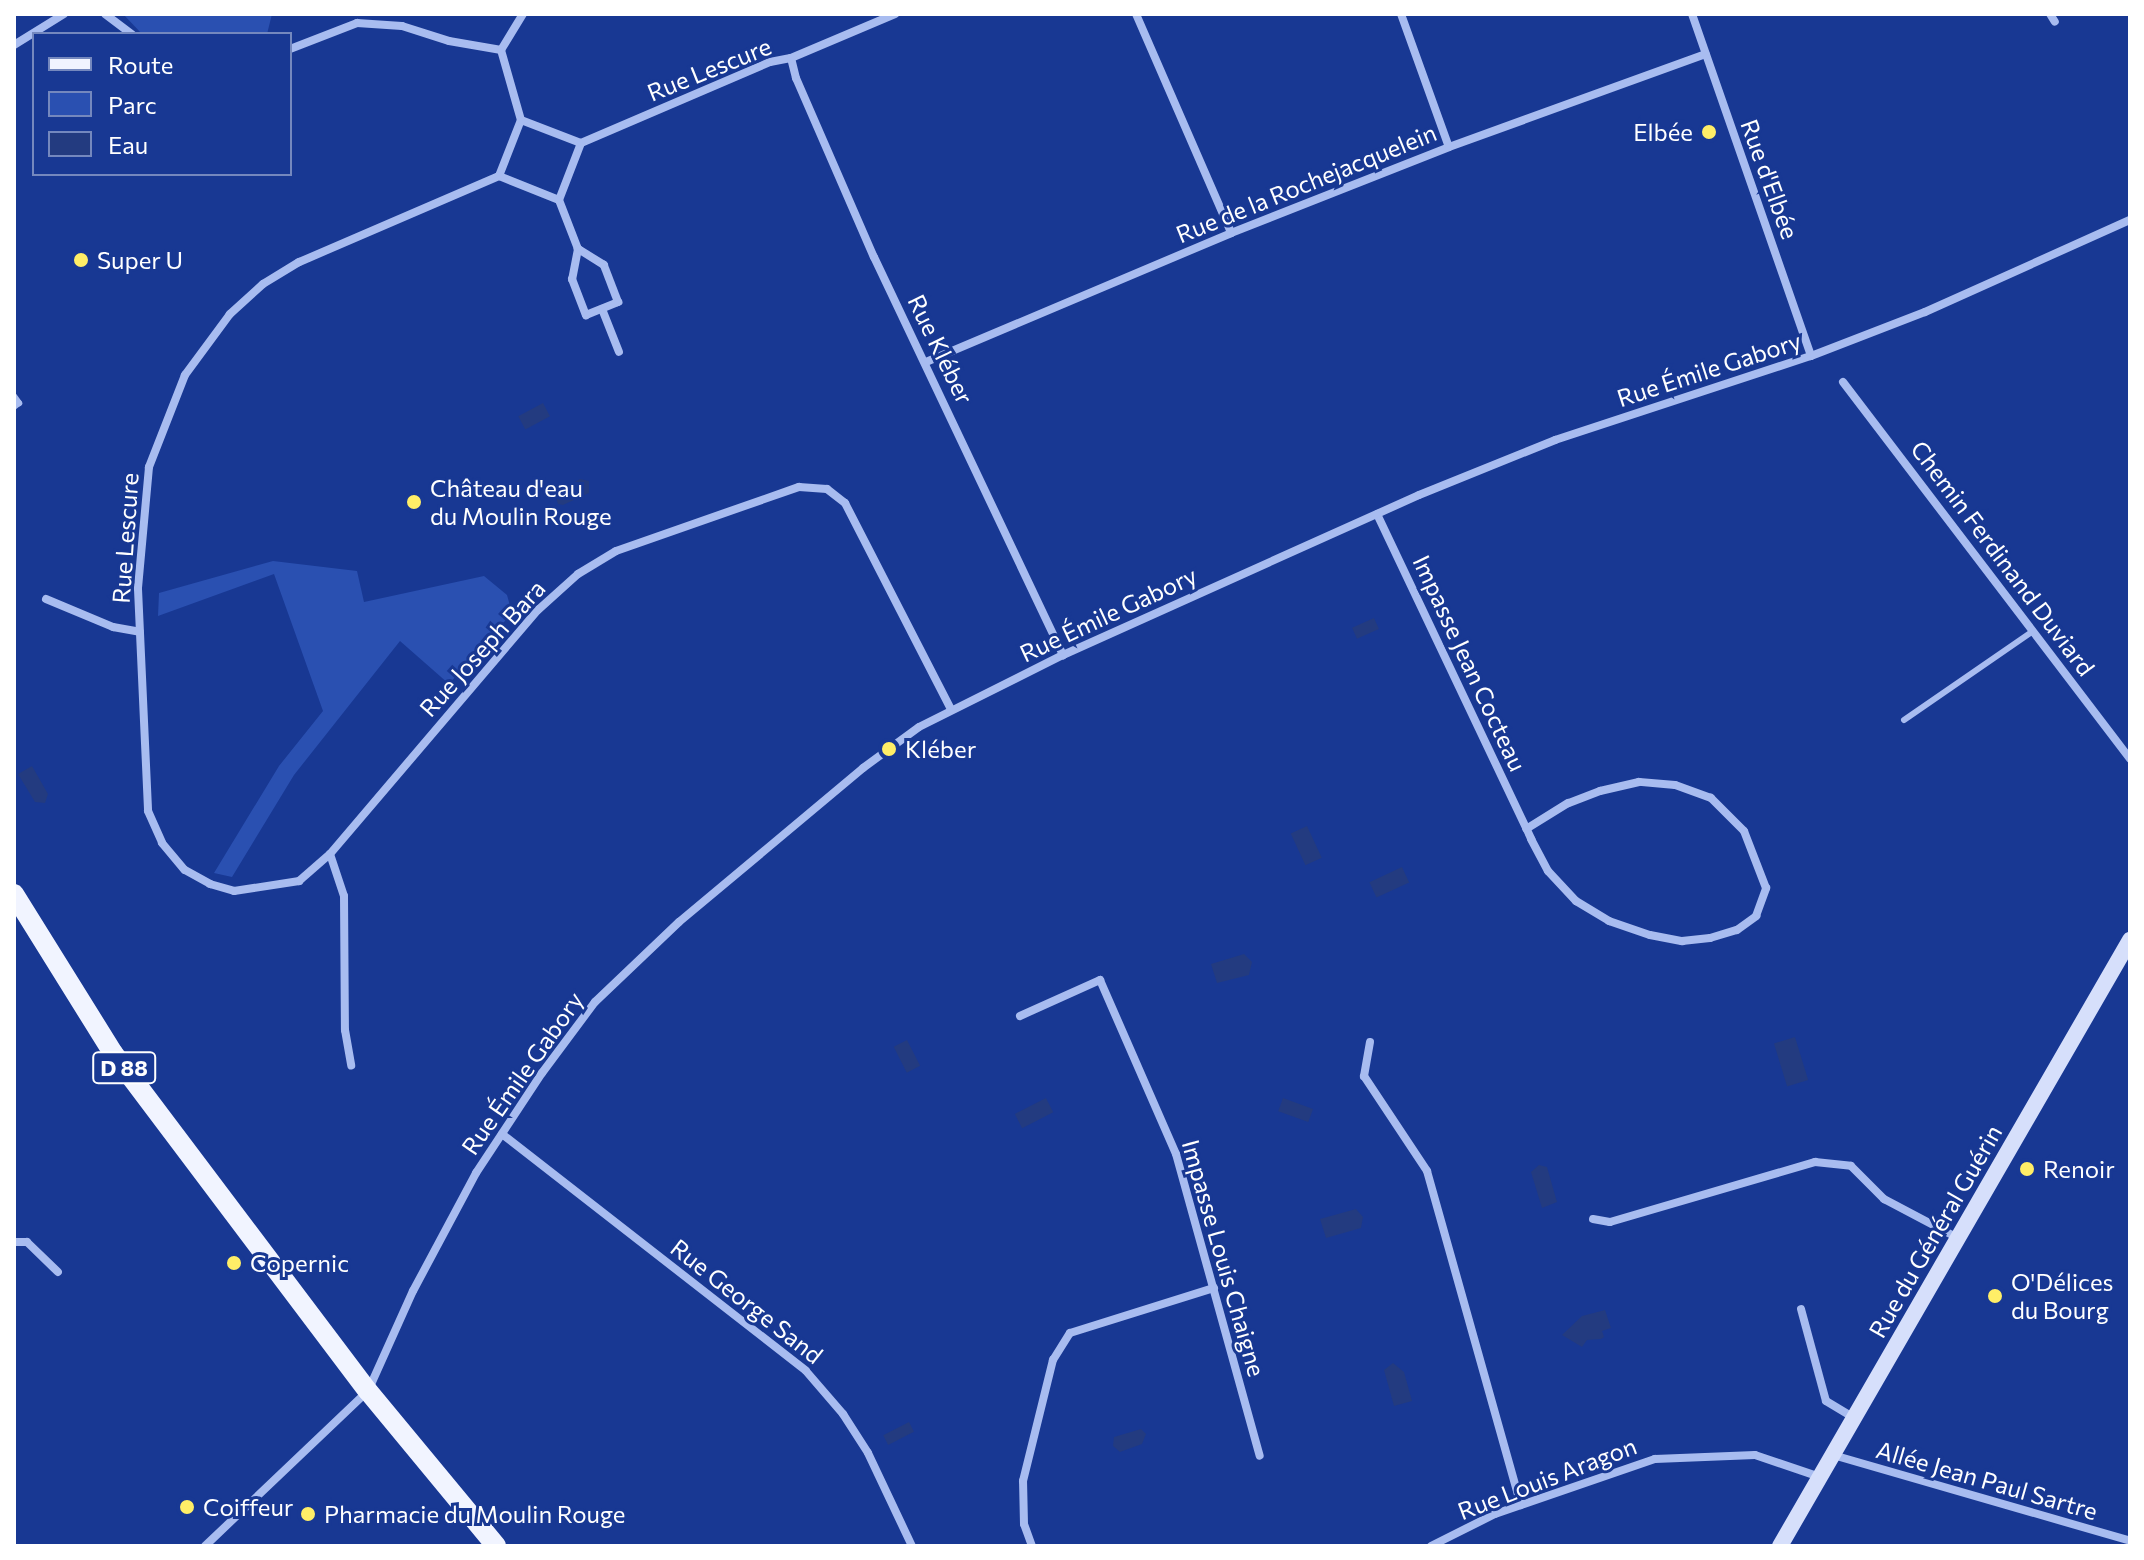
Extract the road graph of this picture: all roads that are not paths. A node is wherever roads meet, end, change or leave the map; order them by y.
1 (64, 14) edge
2 (105, 14) edge
3 (523, 14) edge
4 (895, 14) edge
5 (1136, 14) edge
6 (1401, 14) edge
7 (1692, 14) edge
8 (35, 32) edge
9 (129, 32) edge
10 (32, 34) edge
11 (14, 45) edge
12 (292, 48) edge
13 (501, 50) junction
14 (1706, 54) junction
15 (791, 58) junction
16 (521, 120) junction
17 (581, 143) junction
18 (1449, 147) junction
19 (499, 176) junction
20 (559, 200) junction
21 (2130, 220) edge
22 (1231, 233) junction
23 (578, 249) junction
24 (602, 309) junction
25 (619, 352) dead end
26 (1811, 356) junction
27 (926, 362) junction
28 (1843, 382) dead end
29 (14, 396) edge
30 (14, 407) edge
31 (1377, 514) junction
32 (46, 599) dead end
33 (2033, 631) junction
34 (140, 632) junction
35 (1063, 655) junction
36 (951, 709) junction
37 (1904, 720) dead end
38 (2130, 759) edge
39 (1526, 829) junction
40 (330, 854) junction
41 (14, 894) edge
42 (2130, 940) edge
43 (1020, 1016) dead end
44 (1370, 1042) dead end
45 (351, 1065) dead end
46 (502, 1134) junction
47 (1593, 1219) dead end
48 (1959, 1239) junction
49 (14, 1242) edge
50 (58, 1272) dead end
51 (1214, 1288) junction
52 (1801, 1309) dead end
53 (368, 1391) junction
54 (1855, 1419) junction
55 (1833, 1455) junction
56 (1260, 1456) dead end
57 (1820, 1478) junction
58 (1521, 1505) junction
59 (2130, 1541) edge
60 (206, 1545) edge
61 (496, 1546) edge
62 (912, 1546) edge
63 (1032, 1546) edge
64 (1431, 1546) edge
65 (1780, 1546) edge

1 - 8 street
2 - 9 street
3 - 13 street
4 - 15 street, Rue Lescure
5 - 22 street
6 - 18 street
7 - 14 street, Rue d'Elbée
10 - 11 street
12 - 13 street
13 - 16 street
14 - 18 street, Rue de la Rochejacquelein
14 - 26 street, Rue d'Elbée
15 - 17 street, Rue Lescure
15 - 27 street, Rue Kléber
16 - 17 street
16 - 19 street
17 - 20 street
18 - 22 street, Rue de la Rochejacquelein
19 - 20 street
19 - 34 street, Rue Lescure
20 - 23 street
21 - 26 street, Rue Émile Gabory
22 - 27 street, Rue de la Rochejacquelein
23 - 24 street
23 - 24 street
24 - 25 street
26 - 31 street, Rue Émile Gabory
27 - 35 street, Rue Kléber
28 - 33 street, Chemin Ferdinand Duviard
29 - 30 lane
31 - 35 street, Rue Émile Gabory
31 - 39 street, Impasse Jean Cocteau
32 - 34 street
33 - 37 lane
33 - 38 street, Chemin Ferdinand Duviard
34 - 40 street, Rue Lescure
35 - 36 street, Rue Émile Gabory
36 - 40 street, Rue Joseph Bara
36 - 46 street, Rue Émile Gabory
39 - 39 street, Impasse Jean Cocteau
40 - 45 street
41 - 53 main road, D 88
42 - 48 main road, Rue du Général Guérin
43 - 51 street, Impasse Louis Chaigne
44 - 58 street
46 - 53 street, Rue Émile Gabory
46 - 62 street, Rue George Sand
47 - 48 street
48 - 54 main road, Rue du Général Guérin
49 - 50 street
51 - 56 street, Impasse Louis Chaigne
51 - 63 street
52 - 54 street
53 - 60 street
53 - 61 main road, D 88
54 - 55 main road, Rue du Général Guérin
55 - 57 main road, Rue du Général Guérin
55 - 59 street, Allée Jean Paul Sartre
57 - 58 street, Rue Louis Aragon
57 - 65 main road, Rue du Général Guérin
58 - 64 street, Rue Louis Aragon

